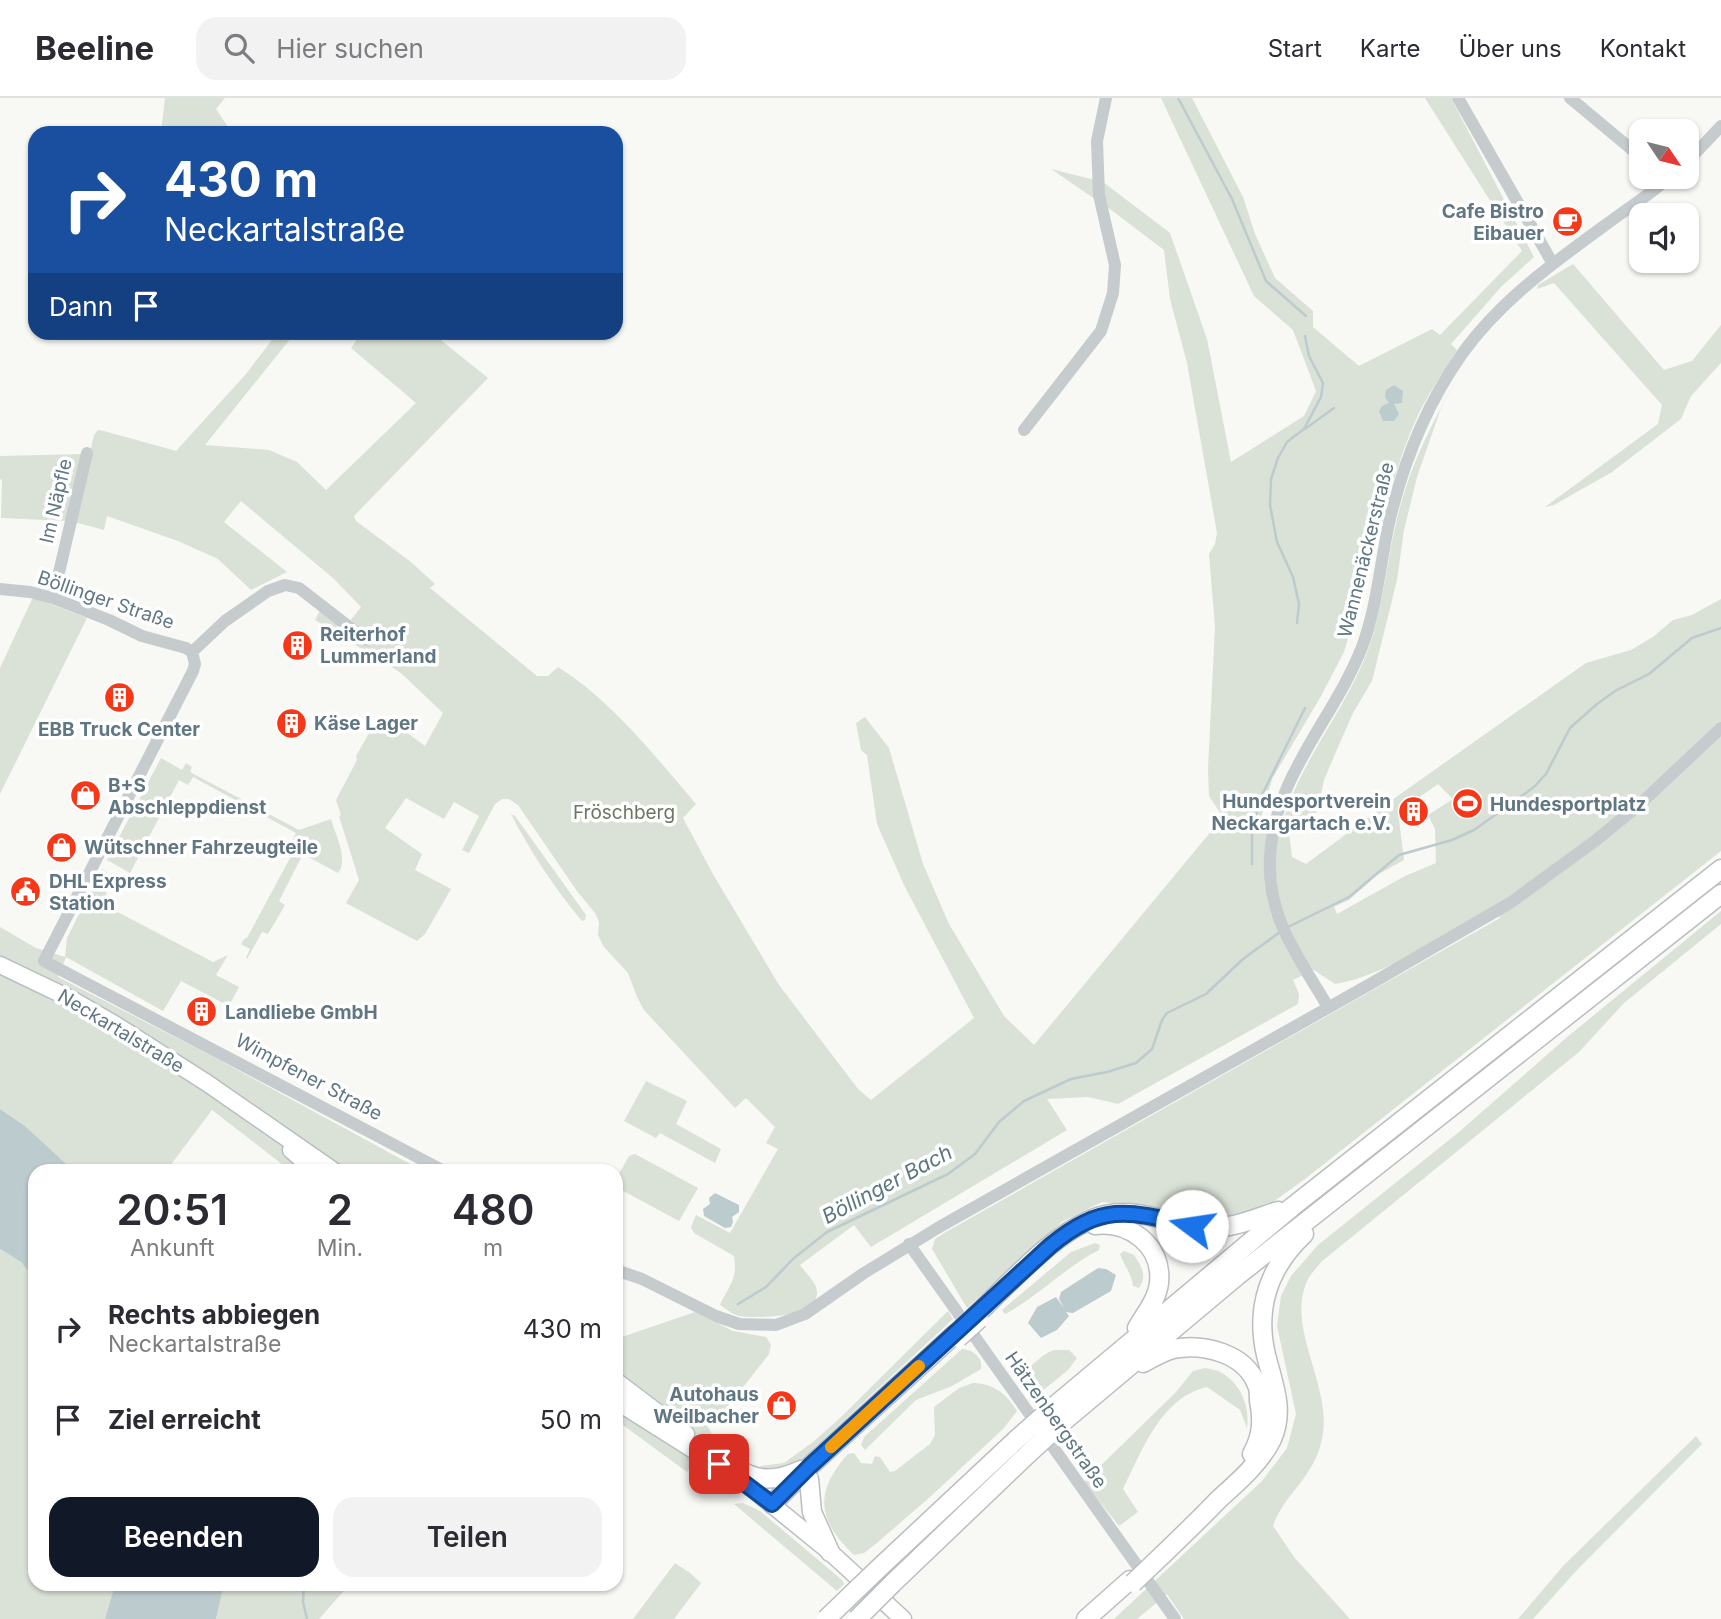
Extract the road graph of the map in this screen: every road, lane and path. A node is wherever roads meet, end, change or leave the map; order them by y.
1 (1105, 98) edge
2 (1570, 98) edge
3 (1460, 99) edge
4 (1721, 126) edge
5 (1629, 147) edge
6 (1699, 149) edge
7 (1652, 189) edge
8 (1553, 264) junction
9 (1024, 430) dead end
10 (87, 453) dead end
11 (0, 589) edge
12 (53, 598) junction
13 (366, 640) dead end
14 (192, 652) junction
15 (1721, 728) edge
16 (1721, 869) edge
17 (1721, 894) edge
18 (0, 965) edge
19 (1328, 1007) junction
20 (238, 1105) junction
21 (307, 1164) edge
22 (324, 1164) edge
23 (431, 1164) edge
24 (1340, 1193) junction
25 (1292, 1207) junction
26 (909, 1244) junction
27 (623, 1265) edge
28 (623, 1272) edge
29 (716, 1316) junction
30 (977, 1317) junction
31 (1127, 1343) junction
32 (1120, 1373) junction
33 (623, 1386) edge
34 (623, 1405) edge
35 (1058, 1415) junction
36 (713, 1457) junction
37 (810, 1472) junction
38 (776, 1508) junction
39 (830, 1552) junction
40 (1152, 1561) junction
41 (1132, 1581) junction
42 (1175, 1618) edge
43 (826, 1619) edge
44 (856, 1619) edge
45 (903, 1619) edge
46 (1086, 1619) edge
47 (1096, 1619) edge

1 - 9 street
2 - 5 street
3 - 8 street
4 - 6 street
7 - 8 street, Wannenäckerstraße
8 - 19 street, Wannenäckerstraße
10 - 12 street, Im Näpfle
11 - 12 street, Böllinger Straße
12 - 14 street, Böllinger Straße
13 - 14 street, Böllinger Straße
14 - 23 street, Wimpfener Straße
15 - 19 street
16 - 25 highway
17 - 24 highway
18 - 20 main road, Neckartalstraße
19 - 26 street
20 - 21 main road, Neckartalstraße
20 - 22 main road, Neckartalstraße
24 - 32 highway
24 - 40 highway
25 - 30 highway
25 - 31 highway
26 - 29 street
26 - 42 street, Hätzenbergstraße
27 - 29 street
28 - 29 street
30 - 31 highway
30 - 37 highway, bridge
31 - 35 highway
32 - 35 highway
32 - 40 highway
33 - 36 main road
34 - 36 main road
35 - 43 highway, bridge
35 - 44 highway, bridge
36 - 37 highway
36 - 38 main road
37 - 38 highway
37 - 39 highway
38 - 39 main road
39 - 45 main road
40 - 41 highway, bridge
41 - 46 highway
41 - 47 highway

